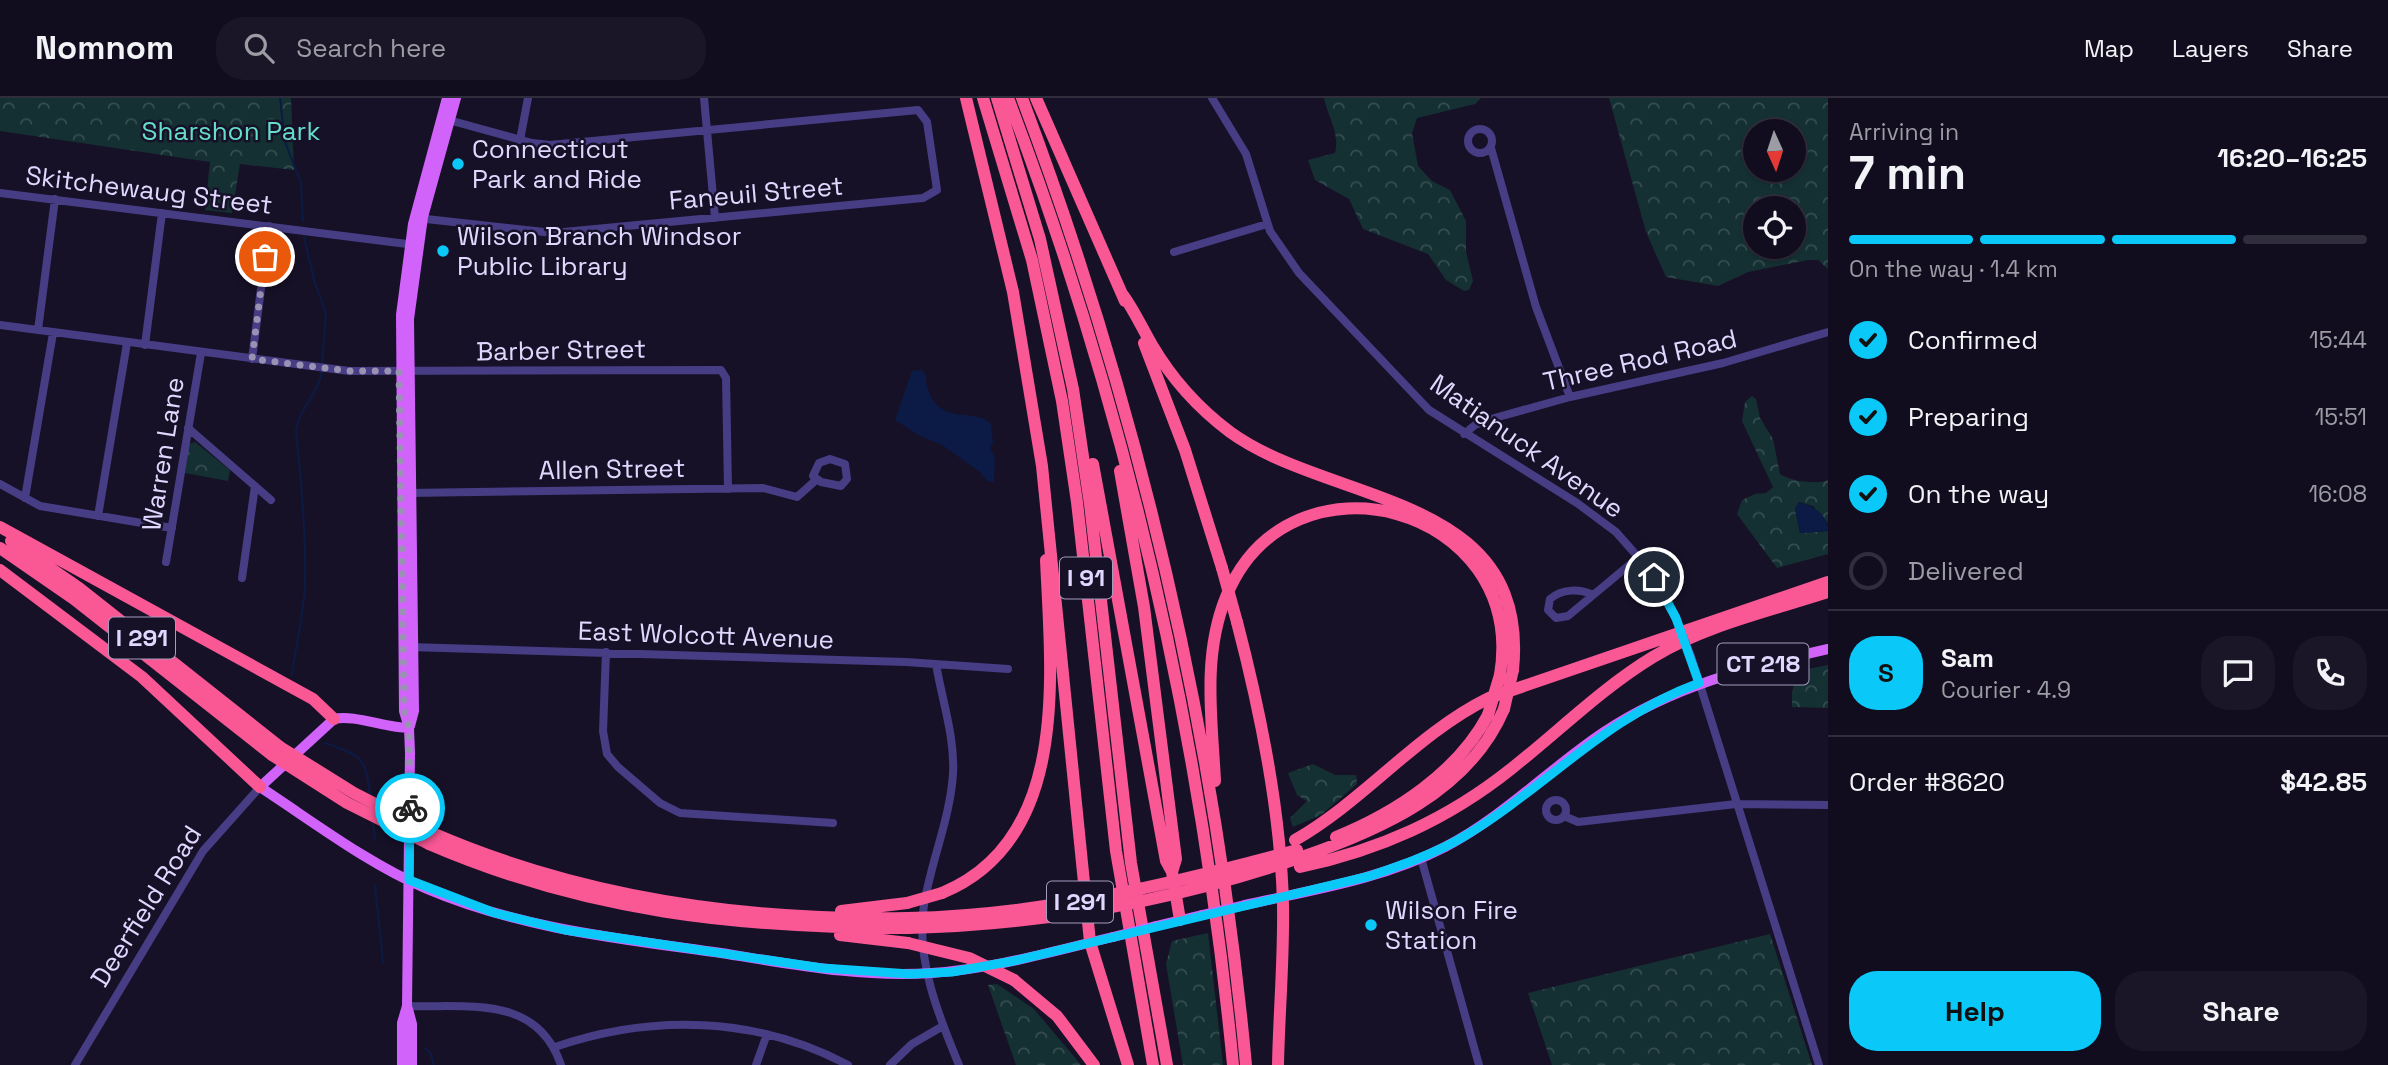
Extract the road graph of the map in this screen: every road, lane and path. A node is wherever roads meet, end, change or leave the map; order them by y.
1 (447, 98) edge
2 (456, 98) edge
3 (528, 98) edge
4 (704, 98) edge
5 (966, 98) edge
6 (983, 98) edge
7 (997, 98) edge
8 (1008, 98) edge
9 (1022, 98) edge
10 (1035, 98) edge
11 (1212, 98) edge
12 (445, 119) junction
13 (707, 130) junction
14 (520, 139) junction
15 (1491, 148) dead end
16 (0, 193) edge
17 (55, 199) junction
18 (162, 212) junction
19 (419, 218) junction
20 (715, 218) junction
21 (1267, 224) junction
22 (269, 226) junction
23 (414, 244) junction
24 (1174, 252) dead end
25 (1075, 288) junction
26 (1123, 295) junction
27 (0, 325) edge
28 (38, 330) junction
29 (53, 332) junction
30 (1828, 332) edge
31 (127, 343) junction
32 (145, 345) junction
33 (201, 353) junction
34 (1067, 358) junction
35 (252, 359) junction
36 (404, 371) junction
37 (1570, 397) junction
38 (188, 428) junction
39 (1464, 434) junction
40 (1039, 452) junction
41 (816, 480) junction
42 (0, 484) edge
43 (255, 486) junction
44 (728, 489) junction
45 (406, 494) junction
46 (25, 498) junction
47 (271, 500) dead end
48 (98, 516) junction
49 (0, 527) edge
50 (172, 528) junction
51 (0, 535) edge
52 (0, 548) edge
53 (1640, 556) junction
54 (166, 562) dead end
55 (0, 570) edge
56 (242, 578) dead end
57 (1828, 582) edge
58 (1828, 592) edge
59 (1593, 595) junction
60 (408, 647) junction
61 (1828, 649) edge
62 (606, 652) junction
63 (936, 664) junction
64 (1008, 669) dead end
65 (1507, 673) junction
66 (1699, 683) junction
67 (334, 719) junction
68 (409, 728) junction
69 (276, 751) junction
70 (260, 787) junction
71 (1736, 804) junction
72 (1828, 805) edge
73 (1213, 816) junction
74 (1564, 816) dead end
75 (833, 823) dead end
76 (1298, 854) junction
77 (1421, 858) junction
78 (1172, 872) junction
79 (409, 880) junction
80 (1283, 896) junction
81 (739, 917) junction
82 (1180, 920) junction
83 (908, 923) junction
84 (1090, 942) junction
85 (929, 974) junction
86 (407, 1006) junction
87 (943, 1026) junction
88 (767, 1034) junction
89 (555, 1047) junction
90 (75, 1065) edge
91 (402, 1065) edge
92 (412, 1065) edge
93 (561, 1065) edge
94 (757, 1065) edge
95 (848, 1065) edge
96 (890, 1065) edge
97 (959, 1065) edge
98 (1094, 1065) edge
99 (1128, 1065) edge
100 (1153, 1065) edge
101 (1167, 1065) edge
102 (1233, 1065) edge
103 (1246, 1065) edge
104 (1278, 1065) edge
105 (1479, 1065) edge
106 (1819, 1065) edge

1 - 12 main road
2 - 12 main road
3 - 14 street
4 - 13 street
5 - 40 highway
6 - 100 highway, I 91
7 - 34 highway
8 - 25 highway
9 - 73 highway
10 - 26 highway
11 - 21 street, Matianuck Avenue
12 - 14 street
12 - 19 main road
13 - 14 street
13 - 20 street
13 - 20 street, Faneuil Street
15 - 37 street
16 - 17 street, Skitchewaug Street
17 - 18 street, Skitchewaug Street
17 - 28 street
18 - 22 street, Skitchewaug Street
18 - 32 street
19 - 20 street, Faneuil Street
19 - 23 main road
21 - 24 street
21 - 39 street, Matianuck Avenue
22 - 23 street, Skitchewaug Street
22 - 35 street
23 - 36 main road
25 - 78 highway
25 - 102 highway
26 - 65 highway
26 - 80 highway, bridge
27 - 28 street, Barber Street
28 - 29 street, Barber Street
29 - 31 street, Barber Street
29 - 46 street
30 - 37 street, Three Rod Road
31 - 32 street, Barber Street
31 - 48 street
32 - 33 street, Barber Street
33 - 35 street, Barber Street
33 - 38 street, Warren Lane
34 - 78 highway
34 - 101 highway
35 - 36 street, Barber Street
36 - 44 street, Barber Street
36 - 45 main road
37 - 39 street, Three Rod Road
38 - 43 street
38 - 50 street, Warren Lane
39 - 53 street, Matianuck Avenue
40 - 81 highway, bridge
40 - 84 highway
41 - 41 street
41 - 44 street, Allen Street
42 - 46 street
43 - 47 street
43 - 56 street
44 - 45 street, Allen Street
45 - 60 main road
46 - 48 street
48 - 50 street
49 - 67 highway
50 - 54 street, Warren Lane
51 - 69 highway, I 291
52 - 69 highway, I 291
53 - 59 street
53 - 66 street, Matianuck Avenue, bridge
55 - 70 highway
57 - 76 highway
58 - 76 highway
59 - 59 street
60 - 62 street, East Wolcott Avenue
60 - 68 main road
61 - 66 main road, CT 218
62 - 63 street, East Wolcott Avenue
62 - 75 street
63 - 64 street, East Wolcott Avenue
63 - 85 street
65 - 73 highway
65 - 76 highway, bridge
65 - 76 highway, bridge
66 - 71 street, Matianuck Avenue
66 - 77 main road, CT 218
67 - 68 main road
67 - 70 main road, Deerfield Road
68 - 79 main road
69 - 81 highway, I 291, bridge
70 - 79 main road
70 - 90 street, Deerfield Road
71 - 72 street
71 - 74 street
71 - 106 street, Matianuck Avenue
73 - 103 highway
76 - 83 highway, I 291, bridge
76 - 83 highway, I 291, bridge
77 - 80 main road, CT 218
77 - 105 street
78 - 82 highway
79 - 85 main road, CT 218
79 - 86 main road
80 - 82 main road, CT 218, bridge
80 - 104 highway
81 - 83 highway, I 291
81 - 98 highway, bridge
82 - 84 main road, CT 218, bridge
84 - 85 main road, CT 218
84 - 99 highway
85 - 87 street
86 - 89 street
86 - 91 main road
86 - 92 main road
87 - 96 street
87 - 97 street
88 - 89 street
88 - 94 street
88 - 95 street
89 - 93 street

